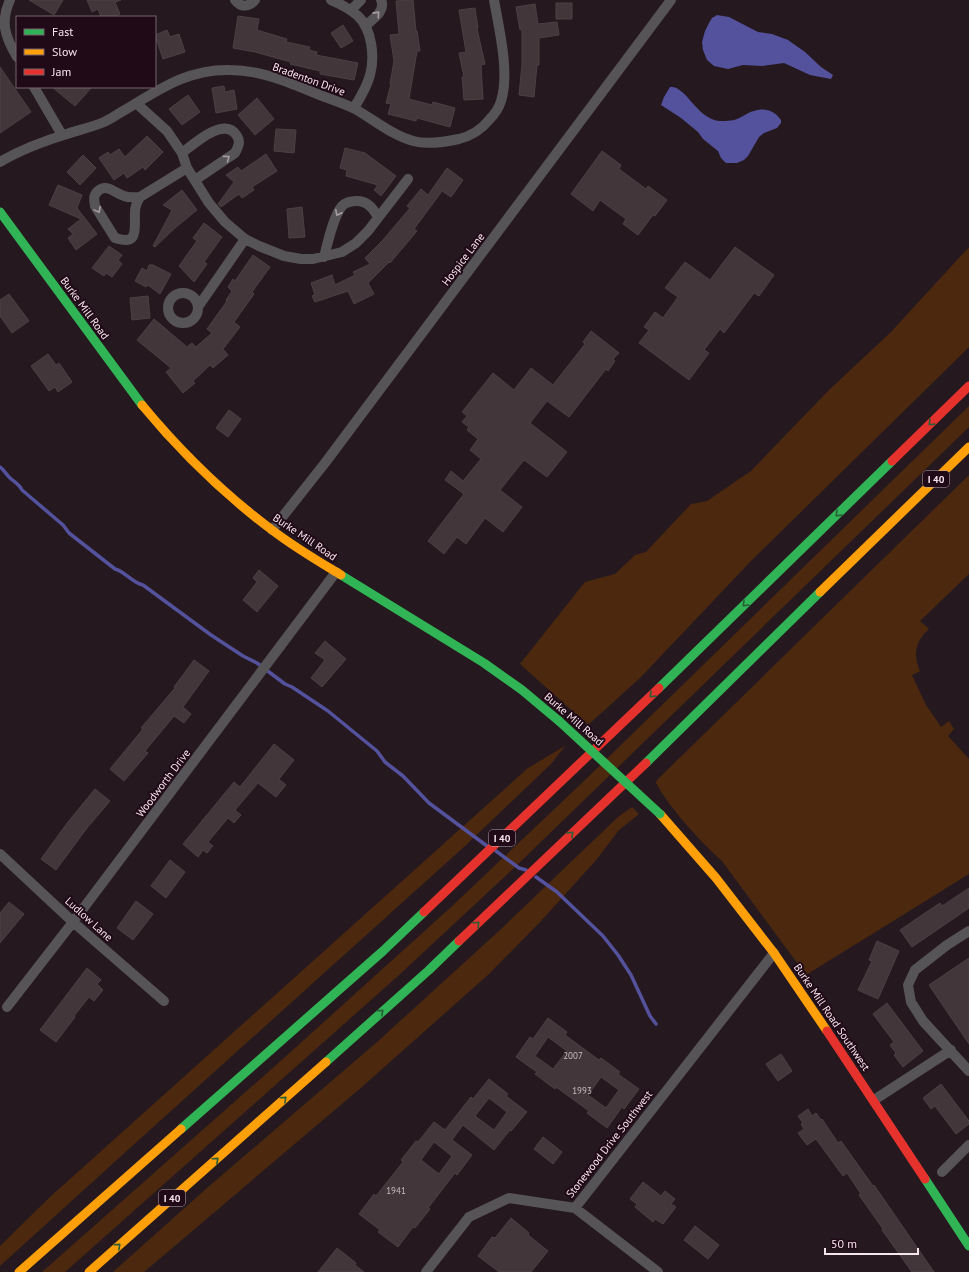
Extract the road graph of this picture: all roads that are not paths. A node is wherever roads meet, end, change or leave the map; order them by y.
1 (10, 0) edge
2 (235, 0) edge
3 (255, 0) edge
4 (331, 0) edge
5 (361, 0) edge
6 (381, 0) edge
7 (494, 0) edge
8 (671, 0) edge
9 (351, 10) junction
10 (366, 26) junction
11 (16, 55) edge
12 (35, 88) edge
13 (136, 103) junction
14 (354, 108) junction
15 (62, 135) junction
16 (182, 153) junction
17 (0, 162) edge
18 (187, 168) junction
19 (408, 179) dead end
20 (195, 180) junction
21 (140, 197) junction
22 (0, 212) edge
23 (378, 218) junction
24 (245, 239) junction
25 (324, 257) junction
26 (198, 307) dead end
27 (969, 380) edge
28 (969, 386) edge
29 (943, 412) junction
30 (969, 447) edge
31 (969, 456) edge
32 (902, 511) junction
33 (272, 530) junction
34 (336, 572) junction
35 (660, 814) joint
36 (0, 854) edge
37 (73, 922) junction
38 (969, 931) edge
39 (774, 953) junction
40 (164, 1001) dead end
41 (7, 1007) dead end
42 (951, 1050) junction
43 (969, 1071) edge
44 (874, 1100) junction
45 (969, 1145) edge
46 (942, 1172) dead end
47 (575, 1208) junction
48 (969, 1246) edge
49 (19, 1272) edge
50 (89, 1272) edge
51 (426, 1272) edge
52 (658, 1272) edge

1 - 11 street
2 - 3 street
4 - 9 street
5 - 9 street
10 -> 6 street
7 - 14 street, Bradenton Drive
8 - 33 street, Hospice Lane
9 - 10 street
10 - 14 street
12 - 15 street
13 - 14 street, Bradenton Drive
13 - 15 street, Bradenton Drive
13 - 16 street
15 - 17 street, Bradenton Drive
16 - 18 street
20 -> 16 street
18 - 20 street
18 - 21 street
19 - 23 street
20 - 24 street
21 -> 21 street
22 - 33 main road, Burke Mill Road
23 - 25 street
23 -> 25 street
24 - 25 street
24 - 26 street
27 - 29 main road
28 - 29 main road, I 40
29 -> 49 main road, I 40
30 - 32 main road, I 40
31 - 32 main road
50 -> 32 main road, I 40
33 - 34 main road, Burke Mill Road
34 - 35 main road, Burke Mill Road, bridge
34 - 37 street, Woodworth Drive
35 - 39 main road, Burke Mill Road Southwest
36 - 37 street, Ludlow Lane
37 - 40 street, Ludlow Lane
37 - 41 street, Woodworth Drive
38 - 42 street
39 - 44 main road, Burke Mill Road Southwest
39 - 47 street, Stonewood Drive Southwest
42 - 43 street
42 - 44 street
44 - 48 main road, Burke Mill Road Southwest
45 - 46 street
47 - 51 street, Stonewood Drive Southwest
47 - 52 street

